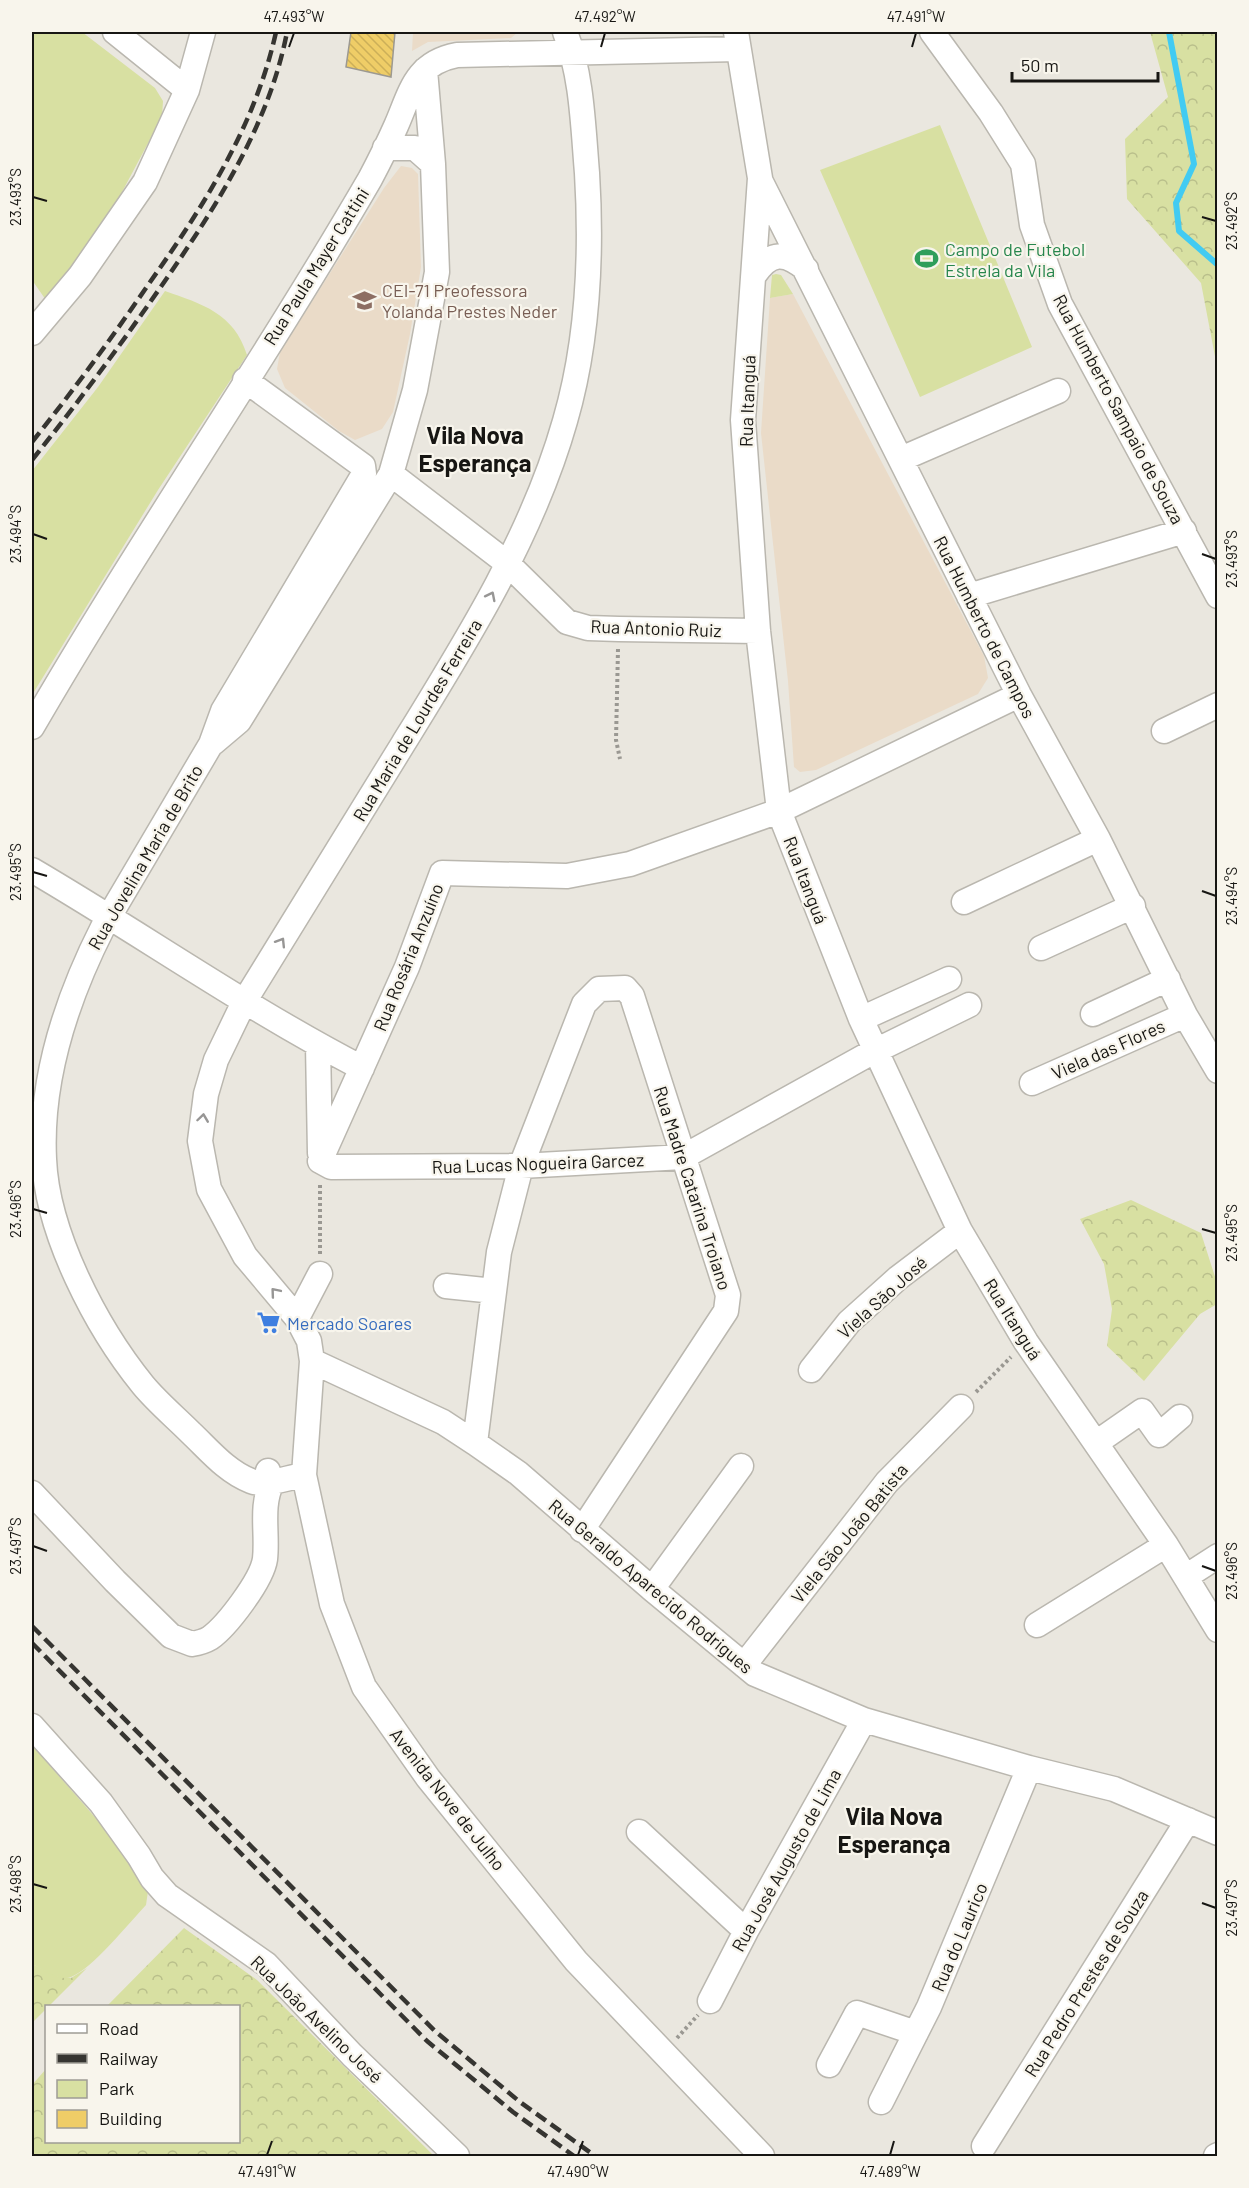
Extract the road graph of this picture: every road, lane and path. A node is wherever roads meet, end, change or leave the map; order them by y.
1 (115, 32) edge
2 (203, 32) edge
3 (565, 32) edge
4 (932, 32) edge
5 (737, 40) edge
6 (574, 54) junction
7 (425, 70) junction
8 (186, 90) junction
9 (407, 98) junction
10 (430, 112) junction
11 (397, 124) junction
12 (385, 148) junction
13 (415, 148) junction
14 (434, 164) junction
15 (760, 178) junction
16 (806, 269) junction
17 (755, 274) junction
18 (32, 333) edge
19 (245, 380) junction
20 (1058, 391) dead end
21 (901, 459) junction
22 (391, 474) junction
23 (1184, 531) junction
24 (507, 563) junction
25 (969, 596) junction
26 (1218, 596) edge
27 (619, 629) junction
28 (758, 631) junction
29 (1019, 694) junction
30 (1218, 705) edge
31 (32, 728) edge
32 (1164, 731) dead end
33 (211, 744) junction
34 (620, 759) dead end
35 (779, 811) junction
36 (1098, 839) junction
37 (32, 870) edge
38 (964, 902) dead end
39 (1133, 906) junction
40 (110, 916) junction
41 (1041, 948) dead end
42 (949, 979) dead end
43 (1168, 979) junction
44 (244, 1002) junction
45 (969, 1005) dead end
46 (1093, 1014) dead end
47 (1185, 1015) junction
48 (861, 1019) junction
49 (318, 1045) junction
50 (875, 1052) junction
51 (362, 1068) junction
52 (1218, 1071) edge
53 (1032, 1083) dead end
54 (683, 1157) junction
55 (320, 1161) junction
56 (520, 1166) junction
57 (960, 1231) junction
58 (320, 1274) joint
59 (446, 1286) dead end
60 (494, 1291) junction
61 (297, 1317) junction
62 (1026, 1342) junction
63 (312, 1361) junction
64 (811, 1370) dead end
65 (961, 1407) joint
66 (1180, 1416) dead end
67 (474, 1443) junction
68 (1096, 1443) junction
69 (212, 1453) junction
70 (304, 1465) junction
71 (741, 1466) dead end
72 (232, 1472) junction
73 (264, 1474) junction
74 (32, 1493) edge
75 (265, 1528) junction
76 (582, 1530) junction
77 (1166, 1545) junction
78 (1218, 1556) edge
79 (1187, 1576) junction
80 (652, 1589) junction
81 (1037, 1625) dead end
82 (1218, 1630) edge
83 (744, 1665) junction
84 (864, 1720) junction
85 (32, 1726) edge
86 (1029, 1768) junction
87 (1188, 1820) junction
88 (639, 1832) dead end
89 (1218, 1833) edge
90 (746, 1931) junction
91 (710, 2001) dead end
92 (916, 2033) junction
93 (829, 2065) dead end
94 (881, 2102) dead end
95 (984, 2146) dead end
96 (457, 2157) edge
97 (762, 2157) edge

1 - 8 street
2 - 8 street
3 - 6 street, Rua Maria de Lourdes Ferreira
4 - 23 street, Rua Humberto Sampaio de Souza
5 - 6 street, Rua Paula Mayer Cattini
5 - 15 street, Rua Itanguá
6 - 7 street, Rua Paula Mayer Cattini
6 - 24 street, Rua Maria de Lourdes Ferreira
7 - 9 street, Rua Paula Mayer Cattini
7 - 10 street, Rua Jovelina Maria de Brito
8 - 18 street
9 - 10 street
9 - 11 street, Rua Paula Mayer Cattini
10 - 14 street, Rua Jovelina Maria de Brito
11 - 12 street, Rua Paula Mayer Cattini
11 - 13 street
12 - 13 street
12 - 19 street, Rua Paula Mayer Cattini
13 - 14 street
14 - 22 street, Rua Jovelina Maria de Brito
15 - 16 street, Rua Humberto de Campos
15 - 17 street, Rua Itanguá
16 - 17 street
16 - 21 street, Rua Humberto de Campos
17 - 28 street, Rua Itanguá
19 - 31 street, Rua Paula Mayer Cattini
19 - 33 street, Rua Jovelina Maria de Brito
20 - 21 street
21 - 25 street, Rua Humberto de Campos
22 - 24 street, Rua Antonio Ruiz
22 - 33 street, Rua Jovelina Maria de Brito
23 - 25 street
23 - 26 street, Rua Humberto Sampaio de Souza
24 - 27 street, Rua Antonio Ruiz
44 -> 24 street, Rua Maria de Lourdes Ferreira
25 - 29 street, Rua Humberto de Campos
27 - 28 street, Rua Antonio Ruiz
27 - 34 path
28 - 35 street, Rua Itanguá
29 - 35 street
29 - 36 street, Rua Humberto de Campos
30 - 32 street
33 - 40 street, Rua Jovelina Maria de Brito
35 - 48 street, Rua Itanguá
35 - 51 street, Rua Rosária Anzuíno
36 - 38 street
36 - 39 street, Rua Humberto de Campos
37 - 40 street
39 - 41 street
39 - 43 street, Rua Humberto de Campos
40 - 44 street
40 - 69 street, Rua Jovelina Maria de Brito
42 - 48 street
43 - 46 street
43 - 47 street, Rua Humberto de Campos
44 - 49 street
61 -> 44 street, Rua Maria de Lourdes Ferreira
45 - 50 street, Rua Lucas Nogueira Garcez
47 - 52 street, Rua Humberto de Campos
47 - 53 street, Viela das Flores
48 - 50 street, Rua Itanguá
49 - 51 street
49 - 55 street
50 - 54 street, Rua Lucas Nogueira Garcez
50 - 57 street, Rua Itanguá
51 - 55 street, Rua Rosária Anzuíno
54 - 56 street, Rua Lucas Nogueira Garcez
54 - 56 street, Rua Madre Catarina Troiano
54 - 76 street, Rua Madre Catarina Troiano
55 - 56 street, Rua Lucas Nogueira Garcez
55 - 58 path
56 - 60 street
57 - 62 street, Rua Itanguá
57 - 64 street, Viela São José
58 - 61 street
59 - 60 street
60 - 67 street
61 - 63 street, Rua Maria de Lourdes Ferreira
62 - 65 path
62 - 68 street, Rua Itanguá
63 - 67 street, Rua Geraldo Aparecido Rodrigues
63 - 70 street, Avenida Nove de Julho
65 - 83 street, Viela São João Batista
66 - 68 street
67 - 76 street, Rua Geraldo Aparecido Rodrigues
68 - 77 street, Rua Itanguá
69 - 72 street, Rua Jovelina Maria de Brito
69 - 73 street, Rua Jovelina Maria de Brito
70 - 73 street, Rua Jovelina Maria de Brito
70 - 97 street, Avenida Nove de Julho
71 - 80 street
72 - 73 street, Rua Jovelina Maria de Brito
72 - 75 street
73 - 75 street
74 - 75 street
76 - 80 street, Rua Geraldo Aparecido Rodrigues
77 - 79 street, Rua Itanguá
77 - 81 street
78 - 79 street
79 - 82 street, Rua Itanguá
80 - 83 street, Rua Geraldo Aparecido Rodrigues
83 - 84 street, Rua Geraldo Aparecido Rodrigues
84 - 86 street, Rua Geraldo Aparecido Rodrigues
84 - 90 street, Rua José Augusto de Lima
85 - 96 street, Rua João Avelino José
86 - 87 street, Rua Geraldo Aparecido Rodrigues
86 - 92 street, Rua do Laurico
87 - 89 street, Rua Geraldo Aparecido Rodrigues
87 - 95 street, Rua Pedro Prestes de Souza
88 - 90 street
90 - 91 street, Rua José Augusto de Lima
92 - 93 street
92 - 94 street, Rua do Laurico

